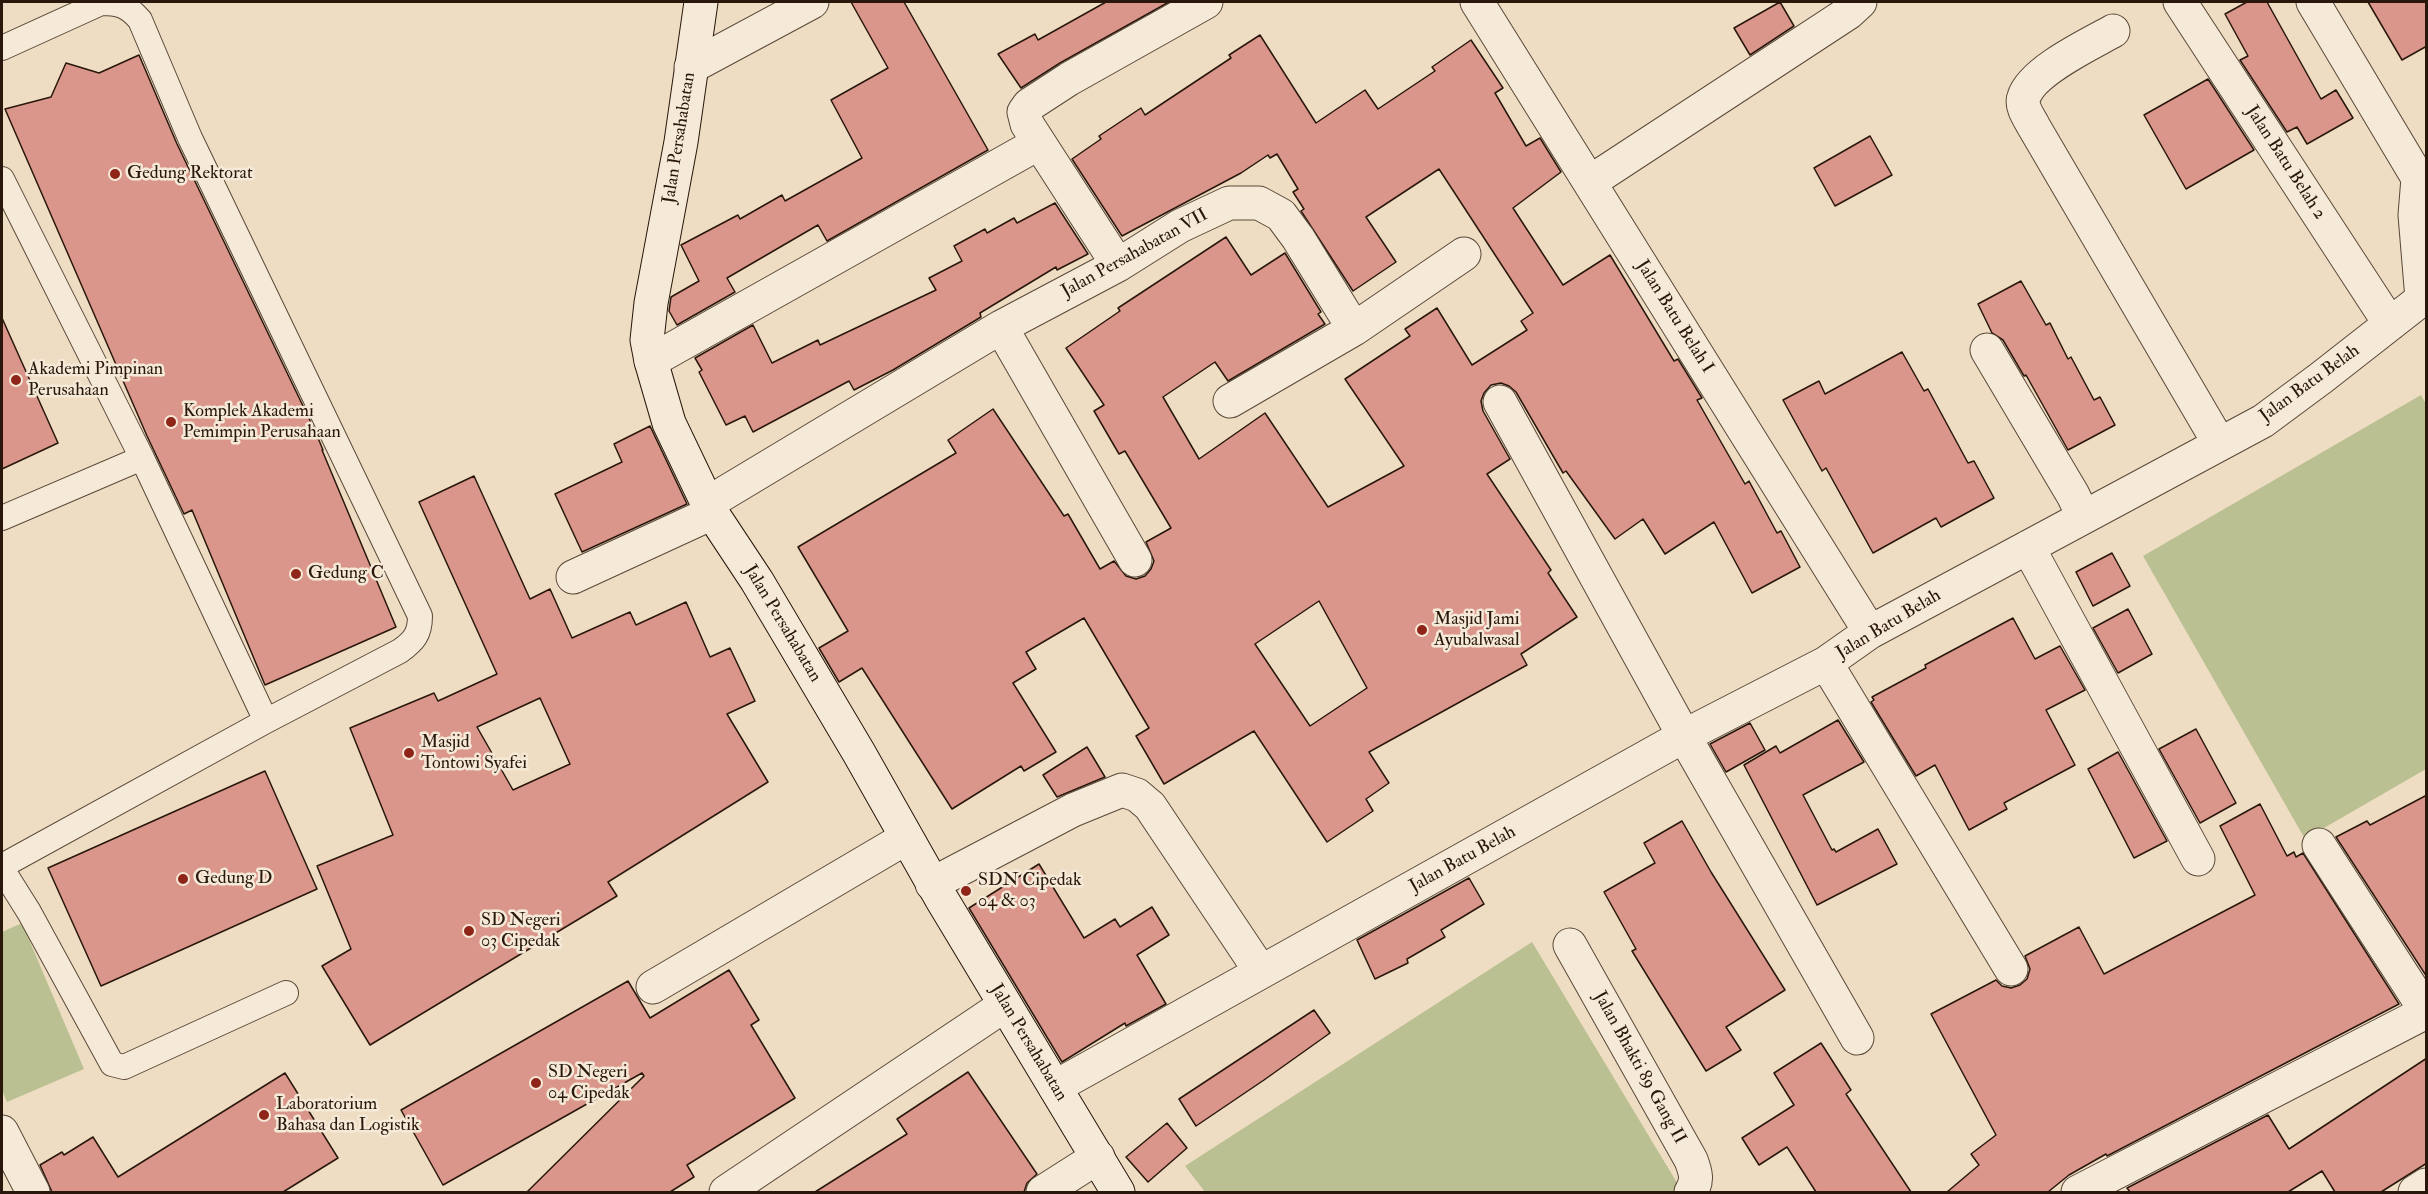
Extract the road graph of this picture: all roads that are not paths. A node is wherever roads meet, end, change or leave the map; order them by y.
1 (701, 2) edge
2 (812, 2) edge
3 (1206, 2) edge
4 (1860, 2) edge
5 (2180, 2) edge
6 (2313, 2) edge
7 (1490, 6) edge
8 (2113, 31) dead end
9 (2, 48) edge
10 (692, 67) junction
11 (1039, 143) junction
12 (2422, 176) edge
13 (2, 179) edge
14 (1590, 182) junction
15 (1464, 254) dead end
16 (1118, 265) junction
17 (2425, 300) edge
18 (2390, 324) junction
19 (1001, 327) junction
20 (1354, 329) junction
21 (1987, 350) dead end
22 (651, 361) junction
23 (1230, 401) dead end
24 (1500, 402) dead end
25 (2219, 443) junction
26 (142, 458) junction
27 (710, 508) junction
28 (2083, 516) junction
29 (2, 518) edge
30 (2028, 547) junction
31 (1135, 560) dead end
32 (573, 577) dead end
33 (1870, 632) junction
34 (1826, 663) junction
35 (266, 721) junction
36 (1684, 736) junction
37 (906, 838) junction
38 (2319, 845) dead end
39 (2198, 859) dead end
40 (2, 867) edge
41 (932, 884) junction
42 (1570, 945) dead end
43 (2011, 969) dead end
44 (1261, 972) junction
45 (653, 987) dead end
46 (286, 993) dead end
47 (1005, 1005) junction
48 (2427, 1012) edge
49 (1857, 1038) dead end
50 (1055, 1087) junction
51 (2, 1132) edge
52 (1098, 1157) junction
53 (2427, 1185) edge
54 (33, 1192) edge
55 (726, 1192) edge
56 (1043, 1192) edge
57 (1118, 1192) edge
58 (1690, 1192) edge
59 (2080, 1192) edge
60 (2415, 1192) edge

1 - 10 street, Jalan Persahabatan
2 - 10 street
3 - 11 street
4 - 14 street
5 - 18 street, Jalan Batu Belah 2
6 - 12 street, Jalan Batu Belah
7 - 14 street, Jalan Batu Belah I
8 - 25 street
9 - 35 lane
10 - 22 street, Jalan Persahabatan
11 - 16 street
11 - 22 street
12 - 17 street, Jalan Batu Belah
13 - 26 lane
14 - 33 street, Jalan Batu Belah I
15 - 20 street
16 - 19 street, Jalan Persahabatan VII
16 - 20 street, Jalan Persahabatan VII
17 - 18 street, Jalan Batu Belah
18 - 25 street, Jalan Batu Belah
19 - 27 street, Jalan Persahabatan VII
19 - 31 street
20 - 23 street
21 - 28 street
22 - 27 street, Jalan Persahabatan
24 - 36 street
25 - 28 street, Jalan Batu Belah
26 - 29 lane
26 - 35 lane
27 - 32 street, Jalan Persahabatan VII
27 - 37 street, Jalan Persahabatan
28 - 30 street, Jalan Batu Belah
30 - 33 street, Jalan Batu Belah
30 - 39 street
33 - 34 street, Jalan Batu Belah
34 - 36 street, Jalan Batu Belah
34 - 43 street
35 - 40 lane
36 - 44 street, Jalan Batu Belah
36 - 49 street
37 - 41 street, Jalan Persahabatan
37 - 45 street
38 - 48 street
40 - 46 lane
41 - 44 street
41 - 47 street, Jalan Persahabatan
42 - 58 street, Jalan Bhakti 89 Gang II
44 - 50 street, Jalan Batu Belah
47 - 50 street, Jalan Persahabatan
47 - 55 street
48 - 59 street
50 - 52 street, Jalan Persahabatan
51 - 54 street
52 - 56 street
52 - 57 street, Jalan Persahabatan
53 - 60 street

